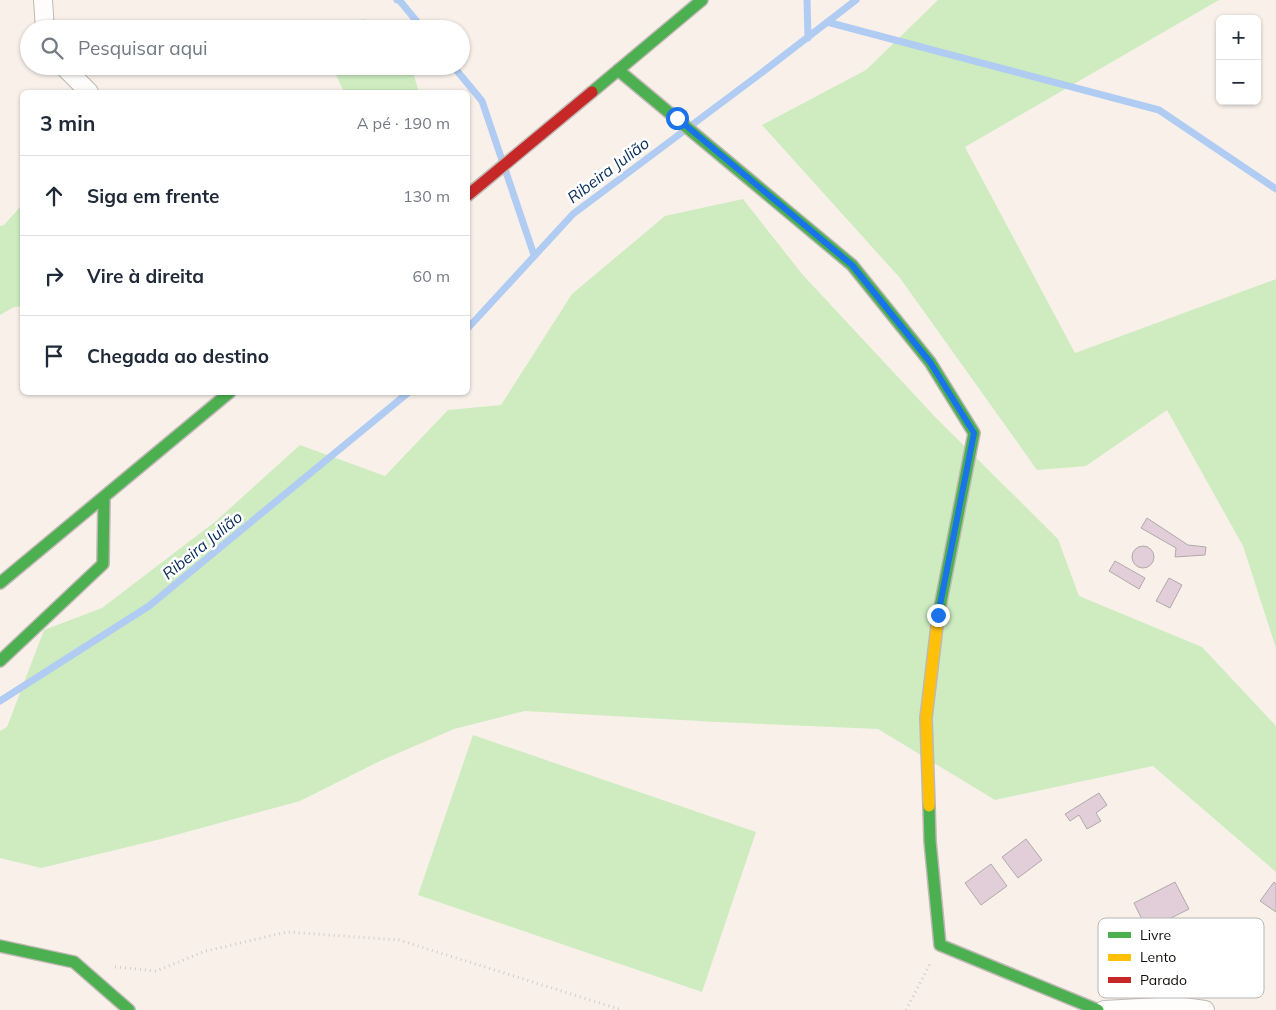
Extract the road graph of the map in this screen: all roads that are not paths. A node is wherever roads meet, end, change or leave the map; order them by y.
1 (43, 0) edge
2 (702, 0) edge
3 (44, 20) edge
4 (618, 70) junction
5 (72, 75) edge
6 (87, 90) edge
7 (470, 193) edge
8 (226, 395) edge
9 (104, 498) junction
10 (0, 584) edge
11 (0, 661) edge
12 (0, 946) edge
13 (128, 1010) edge
14 (1098, 1010) edge
15 (1104, 1010) edge
16 (1205, 1010) edge

1 - 3 street
2 - 4 street
4 - 7 street
4 - 14 street
5 - 6 street
8 - 9 street
9 - 10 street
9 - 11 street
12 - 13 street
15 - 16 street

